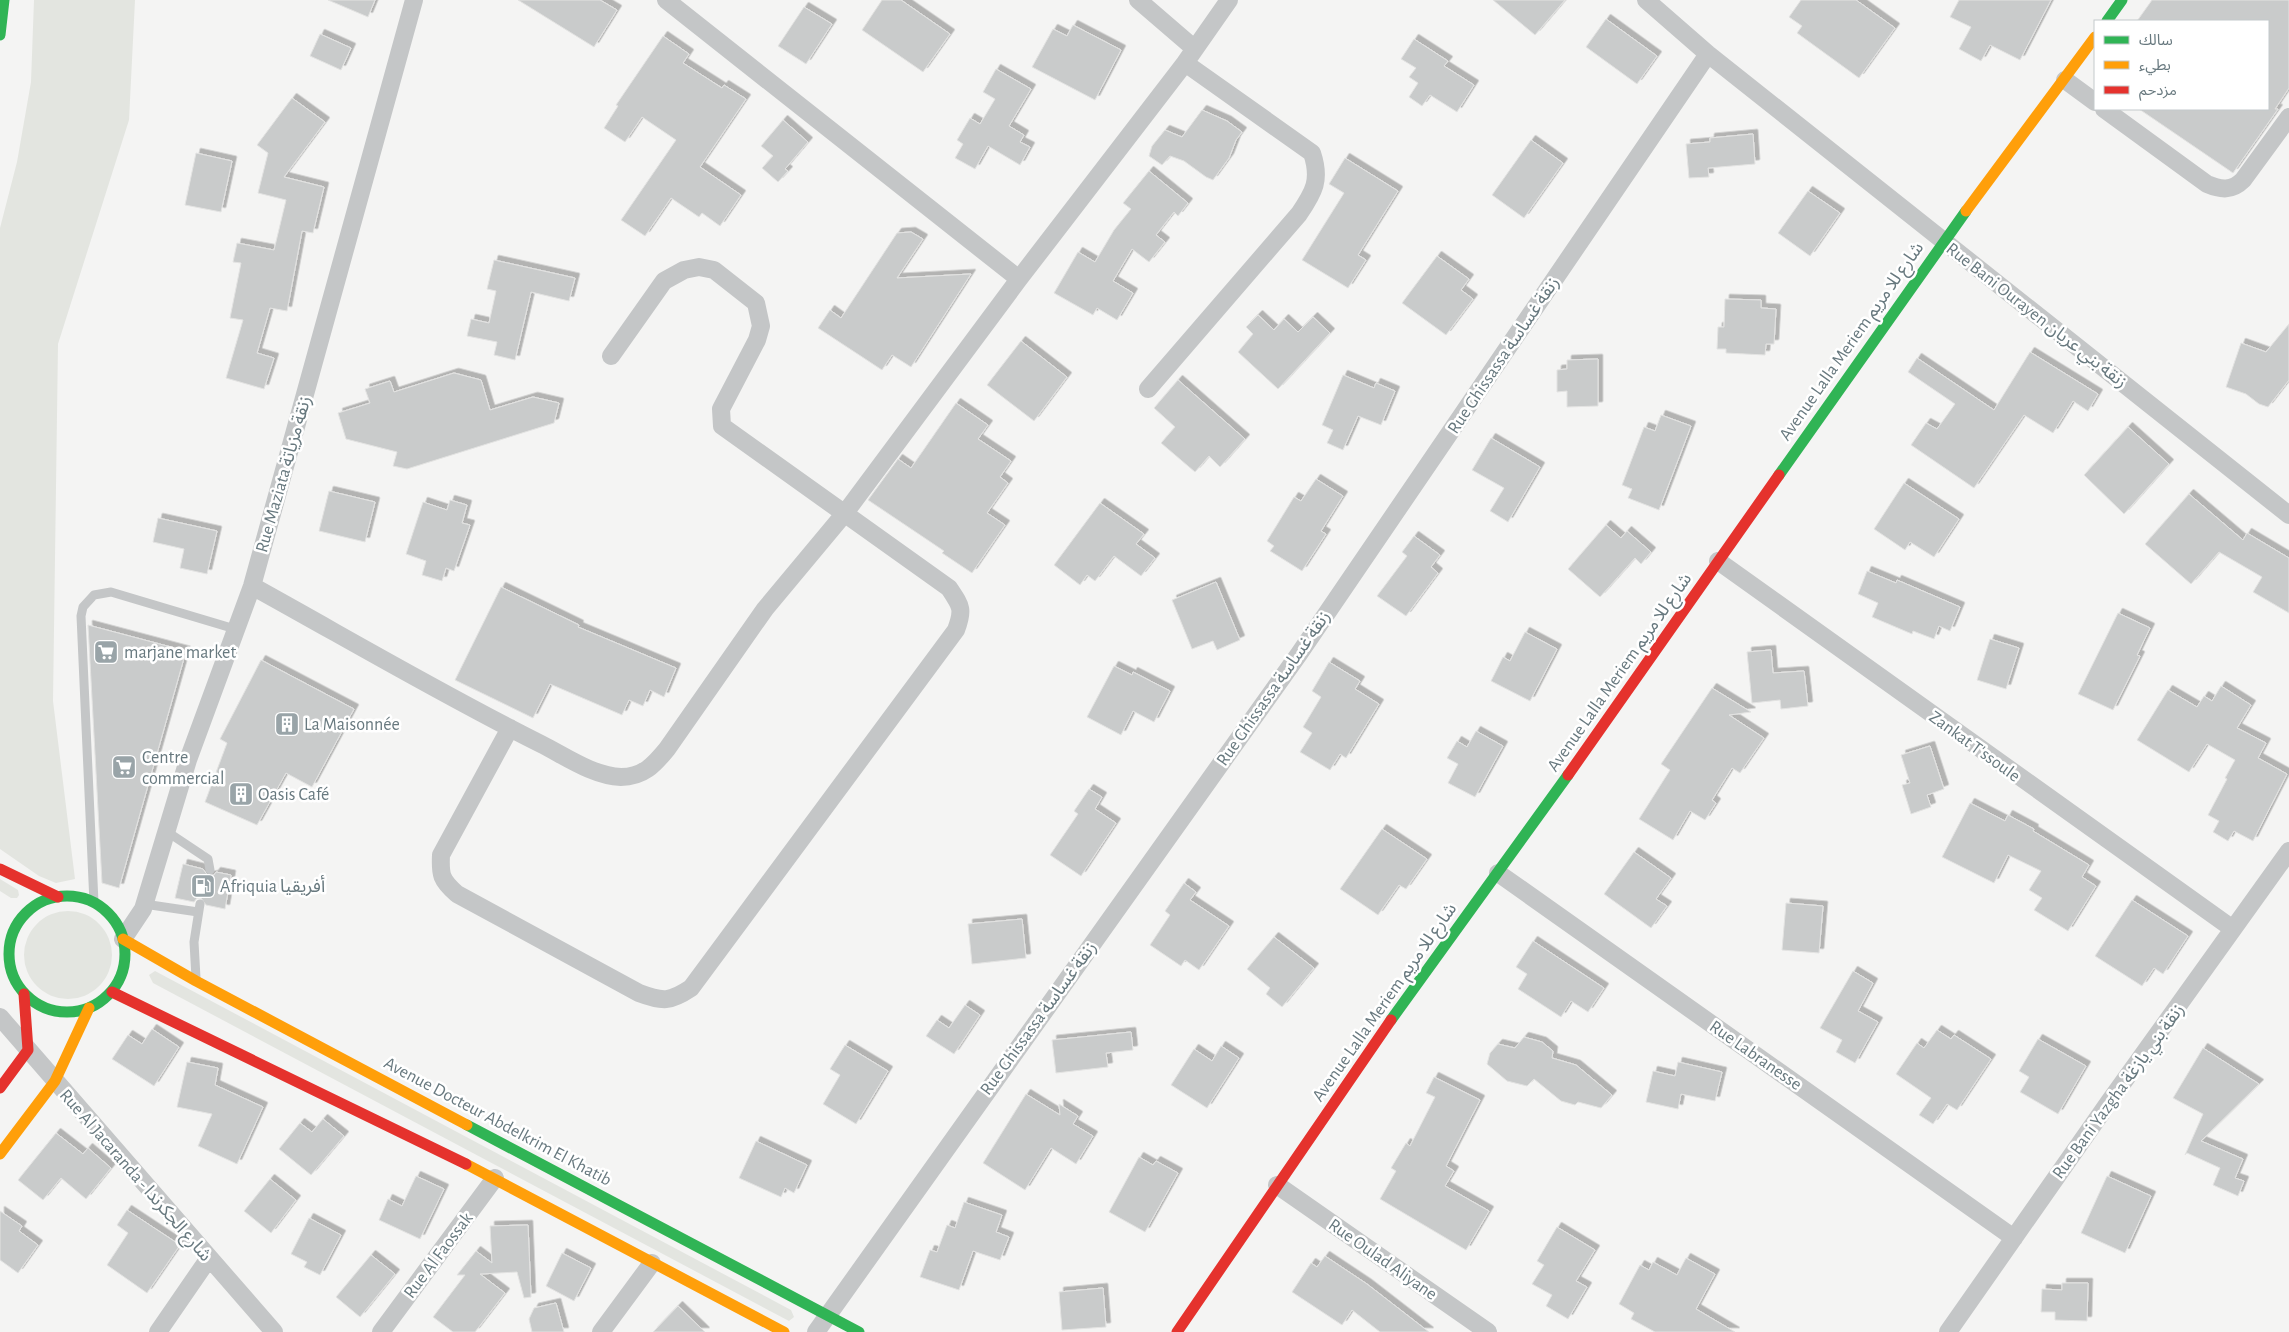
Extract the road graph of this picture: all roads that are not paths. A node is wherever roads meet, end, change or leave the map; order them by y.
1 (4, 0) edge
2 (414, 0) edge
3 (666, 0) edge
4 (1138, 0) edge
5 (1229, 0) edge
6 (1646, 0) edge
7 (2120, 0) edge
8 (2107, 20) edge
9 (0, 35) edge
10 (2094, 38) edge
11 (1708, 54) junction
12 (1190, 56) junction
13 (2065, 80) junction
14 (2094, 101) edge
15 (2105, 110) edge
16 (2289, 117) edge
17 (1944, 241) junction
18 (1019, 279) junction
19 (611, 356) dead end
20 (1148, 389) dead end
21 (846, 513) junction
22 (2289, 515) edge
23 (1718, 561) junction
24 (252, 586) junction
25 (236, 629) junction
26 (510, 728) junction
27 (166, 831) junction
28 (2289, 851) edge
29 (0, 869) edge
30 (210, 870) dead end
31 (1498, 872) junction
32 (58, 897) junction
33 (94, 903) junction
34 (144, 904) junction
35 (2233, 929) junction
36 (3, 930) dead end
37 (123, 939) junction
38 (10, 942) junction
39 (196, 981) junction
40 (112, 992) junction
41 (24, 994) junction
42 (89, 1008) junction
43 (0, 1017) edge
44 (28, 1050) junction
45 (54, 1081) junction
46 (0, 1088) edge
47 (0, 1154) edge
48 (496, 1178) junction
49 (1277, 1185) junction
50 (2014, 1238) junction
51 (209, 1258) junction
52 (652, 1263) junction
53 (828, 1315) junction
54 (158, 1332) edge
55 (274, 1332) edge
56 (381, 1332) edge
57 (601, 1332) edge
58 (784, 1332) edge
59 (816, 1332) edge
60 (859, 1332) edge
61 (1177, 1332) edge
62 (1488, 1332) edge
63 (1948, 1332) edge

1 - 9 main road
2 - 24 street, Rue Maziata زنقة مزياتة
3 - 18 street
4 - 12 street
5 - 12 street
6 - 11 street, Rue Bani Ourayen زنقة بني عريان
7 - 8 main road
10 - 13 main road, Avenue Lalla Meriem شارع للا مريم
11 - 17 street, Rue Bani Ourayen زنقة بني عريان
11 - 53 street, Rue Ghissassa زنقة غساسة
12 - 18 street
12 - 20 street
13 - 14 street
13 - 17 main road, Avenue Lalla Meriem شارع للا مريم
15 - 16 street
17 - 22 street, Rue Bani Ourayen زنقة بني عريان
17 - 23 main road, Avenue Lalla Meriem شارع للا مريم
18 - 21 street
19 - 21 street
21 - 26 street
21 - 26 street
23 - 31 main road, Avenue Lalla Meriem شارع للا مريم
23 - 35 street, Zankat T'ssoule
24 - 25 street, Rue Maziata زنقة مزياتة
24 - 26 street
25 - 27 street, Rue Maziata زنقة مزياتة
25 - 33 lane
27 - 30 lane
27 - 34 street, Rue Maziata زنقة مزياتة
28 - 35 street, Rue Bani Yazgha زنقة بني يازغة
29 - 32 main road
31 - 49 main road, Avenue Lalla Meriem شارع للا مريم
31 - 50 street, Rue Labranesse
32 - 33 main road
32 - 38 main road
33 - 37 main road
34 - 37 street, Rue Maziata زنقة مزياتة
34 - 39 lane
35 - 50 street, Rue Bani Yazgha زنقة بني يازغة
36 - 38 main road
37 - 39 main road, Avenue Docteur Abdelkrim El Khatib
37 - 40 main road
38 - 41 main road
39 - 53 main road, Avenue Docteur Abdelkrim El Khatib
40 - 42 main road
40 - 48 main road
41 - 42 main road
41 - 44 main road
42 - 45 main road
43 - 44 street, Rue Al Jacaranda - شارع الجكرندا
44 - 45 street, Rue Al Jacaranda - شارع الجكرندا
44 - 46 main road
45 - 47 main road
45 - 51 street, Rue Al Jacaranda - شارع الجكرندا
48 - 52 main road
48 - 56 street, Rue Al Faossak
49 - 61 main road, Avenue Lalla Meriem شارع للا مريم
49 - 62 street, Rue Oulad Aliyane
50 - 63 street, Rue Bani Yazgha زنقة بني يازغة
51 - 54 street
51 - 55 street, Rue Al Jacaranda - شارع الجكرندا
52 - 57 street
52 - 58 main road
53 - 59 street, Rue Ghissassa زنقة غساسة
53 - 60 main road, Avenue Docteur Abdelkrim El Khatib

